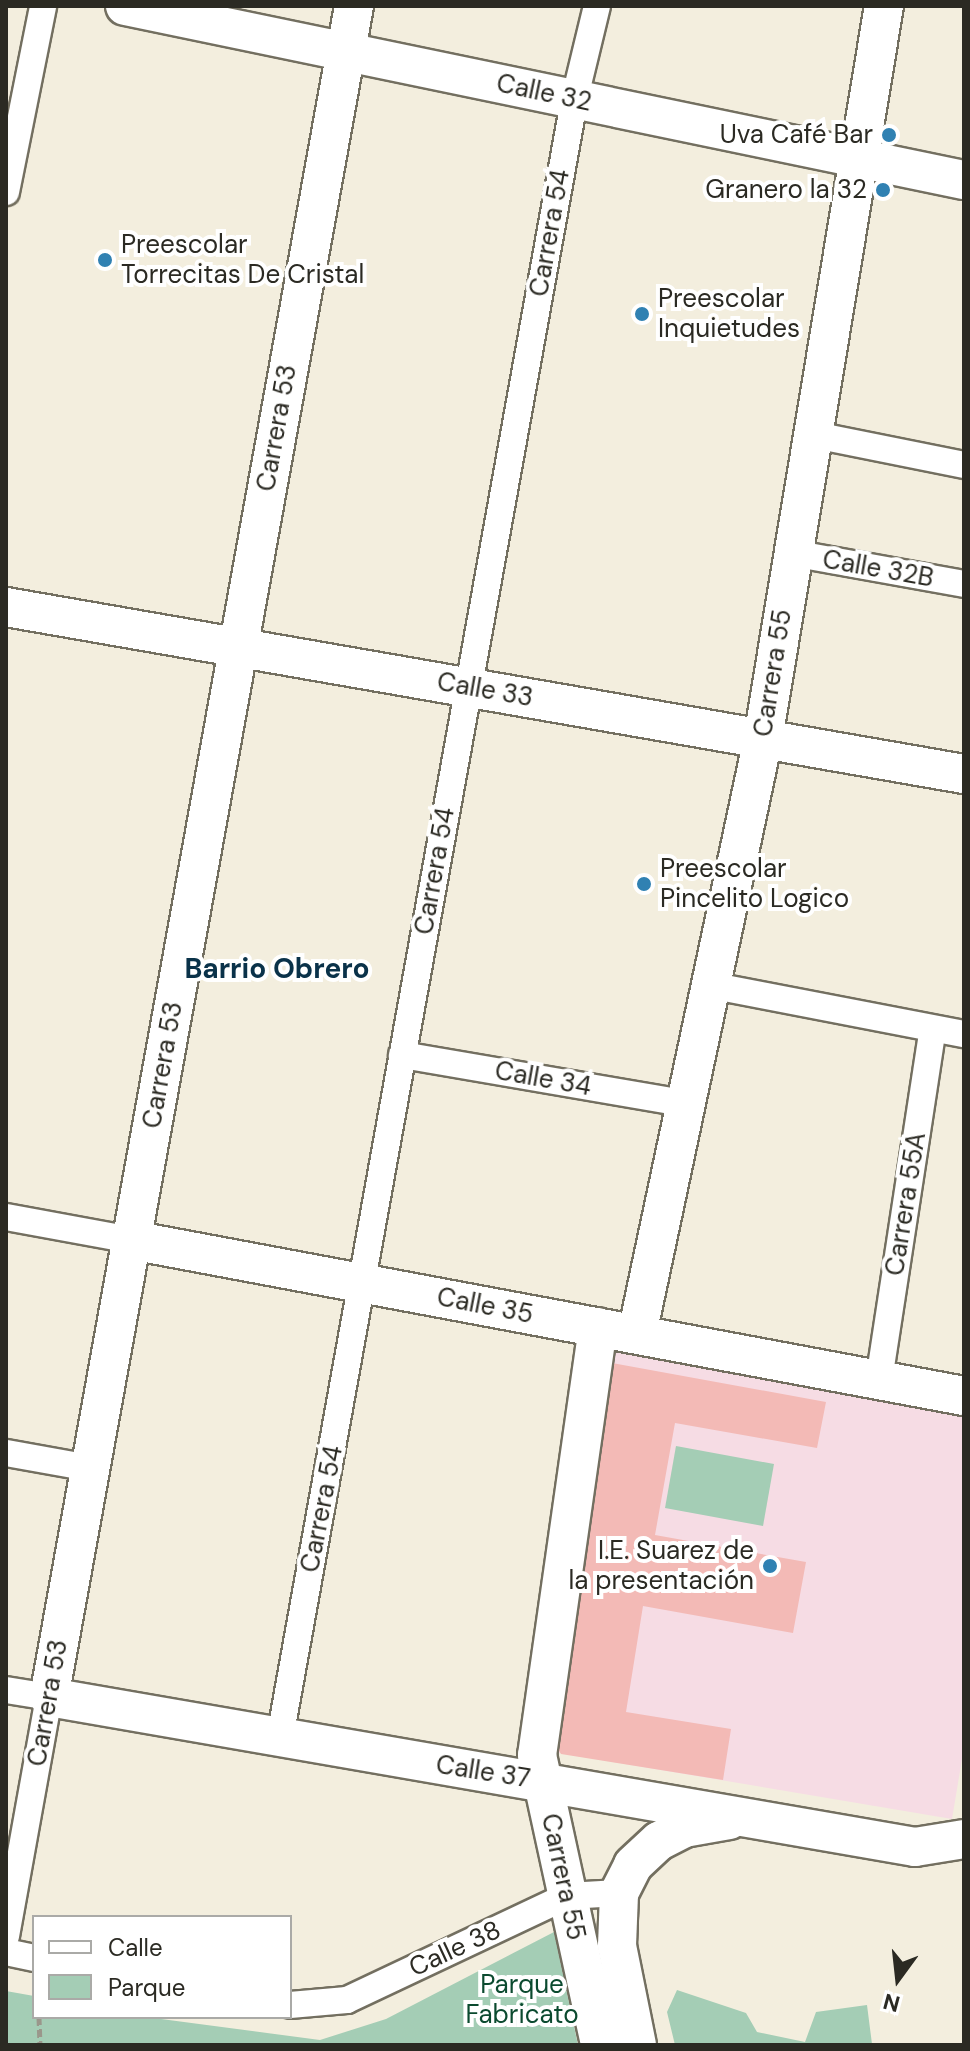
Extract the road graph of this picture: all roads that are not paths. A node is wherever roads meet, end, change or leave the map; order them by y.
1 (43, 6) edge
2 (125, 6) edge
3 (354, 6) edge
4 (597, 6) edge
5 (884, 6) edge
6 (346, 48) junction
7 (574, 101) junction
8 (861, 156) junction
9 (964, 180) edge
10 (6, 192) edge
11 (815, 435) junction
12 (964, 465) edge
13 (792, 553) junction
14 (964, 584) edge
15 (6, 607) edge
16 (238, 647) junction
17 (468, 687) junction
18 (763, 739) junction
19 (964, 774) edge
20 (709, 985) junction
21 (933, 1029) junction
22 (964, 1034) edge
23 (402, 1055) junction
24 (684, 1103) junction
25 (6, 1217) edge
26 (131, 1240) junction
27 (364, 1284) junction
28 (598, 1327) junction
29 (637, 1334) junction
30 (879, 1380) junction
31 (964, 1396) edge
32 (6, 1453) edge
33 (90, 1468) junction
34 (6, 1690) edge
35 (49, 1697) junction
36 (280, 1737) junction
37 (543, 1782) junction
38 (747, 1816) junction
39 (962, 1840) edge
40 (619, 1893) junction
41 (567, 1896) junction
42 (6, 1936) edge
43 (6, 1952) edge
44 (32, 1958) edge
45 (292, 2005) edge
46 (597, 2030) edge
47 (634, 2031) edge

1 - 10 street
2 - 6 street, Calle 32
3 - 6 street, Carrera 53
4 - 7 street, Carrera 54
5 - 8 street, Carrera 55
6 - 7 street, Calle 32
6 - 16 street, Carrera 53
7 - 8 street, Calle 32
7 - 17 street, Carrera 54
8 - 9 street, Calle 32
8 - 11 street, Carrera 55
11 - 12 street
11 - 13 street, Carrera 55
13 - 14 street, Calle 32B
13 - 18 street, Carrera 55
15 - 16 street, Calle 33
16 - 17 street, Calle 33
16 - 26 street, Carrera 53
17 - 18 street, Calle 33
17 - 23 street, Carrera 54
18 - 19 street, Calle 33
18 - 20 street, Carrera 55
20 - 21 street
20 - 24 street, Carrera 55
21 - 22 street
21 - 30 street, Carrera 55A
23 - 24 street, Calle 34
23 - 27 street, Carrera 54
24 - 29 street, Carrera 55
25 - 26 street, Calle 35
26 - 27 street, Calle 35
26 - 33 street, Carrera 53
27 - 28 street, Calle 35
27 - 36 street, Carrera 54
28 - 29 street, Calle 35
28 - 37 street, Carrera 55
29 - 30 street, Calle 35
30 - 31 street, Calle 35
32 - 33 street
33 - 35 street, Carrera 53
34 - 35 street, Calle 37
35 - 36 street, Calle 37
35 - 42 street, Carrera 53
36 - 37 street, Calle 37
37 - 38 street, Calle 37
37 - 41 street, Carrera 55
38 - 39 street, Calle 37
38 - 40 street, Carrera 55
40 - 41 street, Calle 38
40 - 47 street, Carrera 55
41 - 45 street, Calle 38
41 - 46 street, Carrera 55
43 - 44 street

